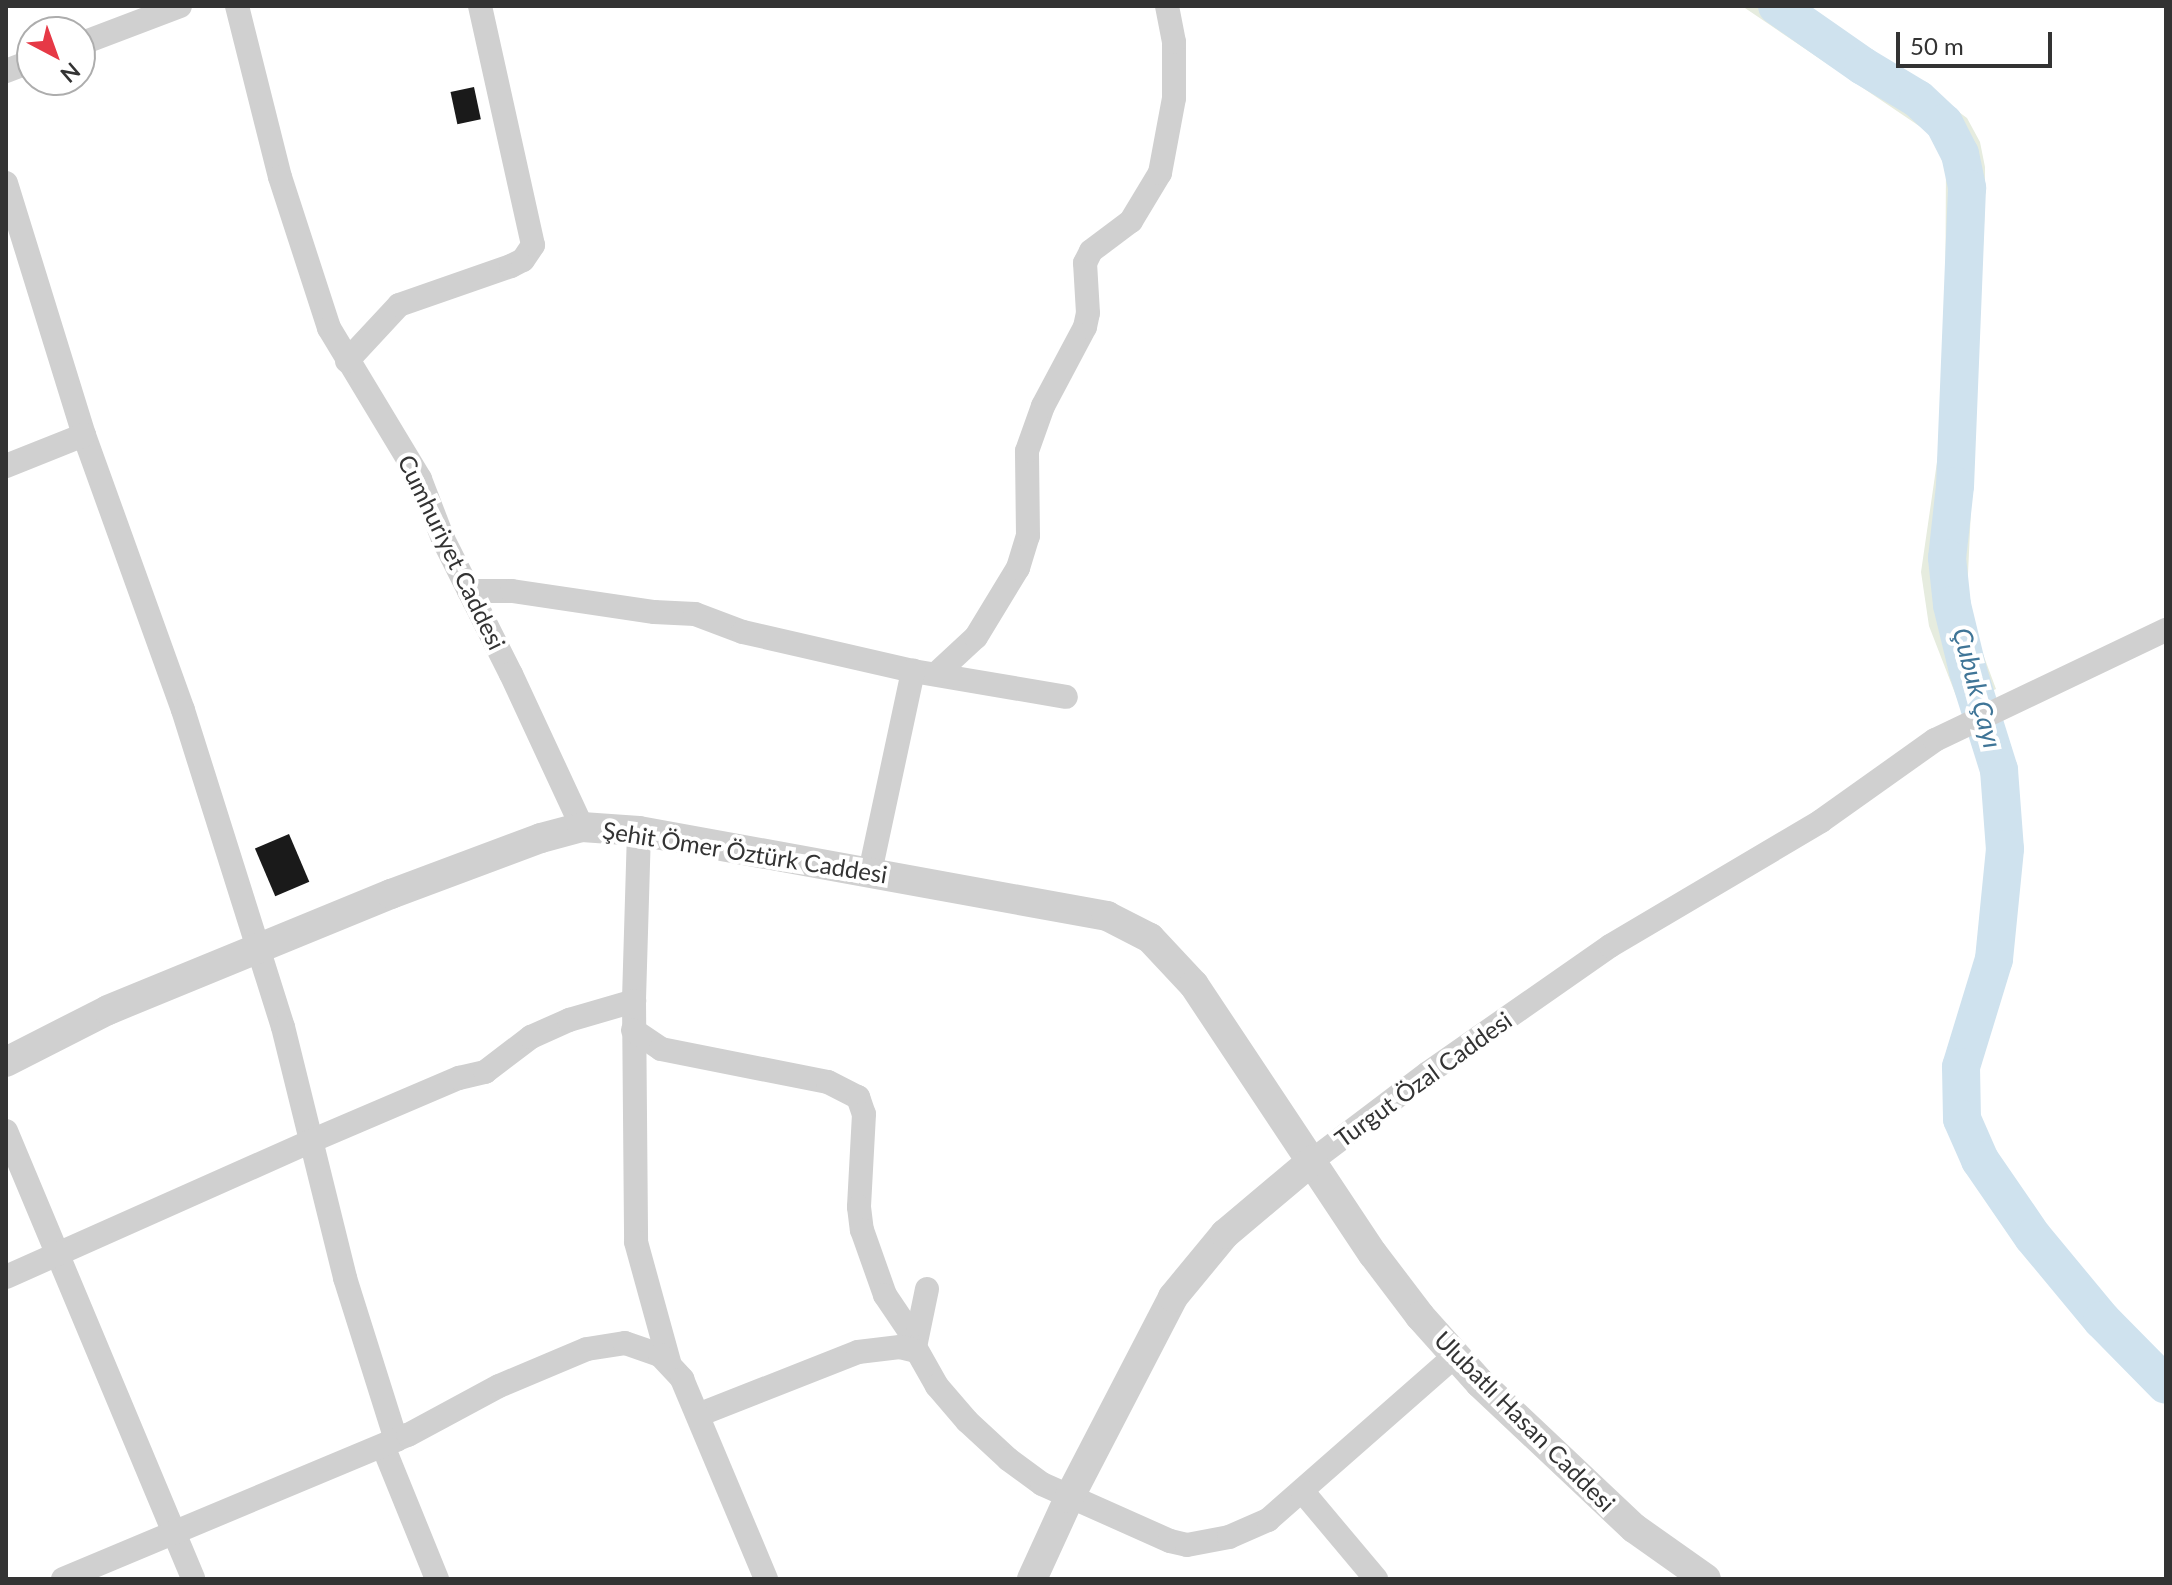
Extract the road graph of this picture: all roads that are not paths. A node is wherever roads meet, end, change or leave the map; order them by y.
1 (180, 6) edge
2 (237, 6) edge
3 (480, 6) edge
4 (1167, 6) edge
5 (96, 38) edge
6 (6, 183) edge
7 (17, 253) edge
8 (347, 361) junction
9 (84, 435) junction
10 (6, 466) edge
11 (469, 591) junction
12 (2166, 630) edge
13 (924, 673) junction
14 (1066, 697) dead end
15 (582, 827) junction
16 (639, 831) junction
17 (870, 872) junction
18 (257, 950) junction
19 (634, 1001) junction
20 (633, 1030) junction
21 (6, 1062) edge
22 (6, 1131) edge
23 (311, 1141) junction
24 (1313, 1160) junction
25 (58, 1254) junction
26 (6, 1277) edge
27 (927, 1289) dead end
28 (915, 1345) junction
29 (1455, 1356) junction
30 (669, 1362) junction
31 (698, 1415) junction
32 (390, 1443) junction
33 (1303, 1492) junction
34 (1069, 1498) junction
35 (173, 1534) junction
36 (63, 1579) edge
37 (193, 1579) edge
38 (437, 1579) edge
39 (766, 1579) edge
40 (1032, 1579) edge
41 (1376, 1579) edge
42 (1706, 1579) edge

1 - 5 street
2 - 8 street, Cumhuriyet Caddesi
3 - 8 street
4 - 13 street
6 - 7 street
7 - 9 street
8 - 11 street, Cumhuriyet Caddesi
9 - 10 street
9 - 18 street
11 - 13 street
11 - 15 street, Cumhuriyet Caddesi
12 - 24 street, Turgut Özal Caddesi
13 - 14 street
13 - 17 street
15 - 16 street, Şehit Ömer Öztürk Caddesi
15 - 18 street, Şehit Ömer Öztürk Caddesi
16 - 17 street, Şehit Ömer Öztürk Caddesi
16 - 19 street
17 - 24 street, Şehit Ömer Öztürk Caddesi
18 - 21 street, Şehit Ömer Öztürk Caddesi
18 - 23 street
19 - 20 street
19 - 23 street
20 - 28 street
20 - 30 street
22 - 25 street
23 - 25 street
23 - 32 street
24 - 29 street, Ulubatlı Hasan Caddesi
24 - 34 street, Turgut Özal Caddesi
25 - 26 street
25 - 35 street
27 - 28 street
28 - 31 street
28 - 34 street
29 - 33 street
29 - 42 street, Ulubatlı Hasan Caddesi
30 - 31 street
30 - 32 street
31 - 39 street
32 - 35 street
32 - 38 street
33 - 34 street
33 - 41 street
34 - 40 street, Turgut Özal Caddesi
35 - 36 street
35 - 37 street

